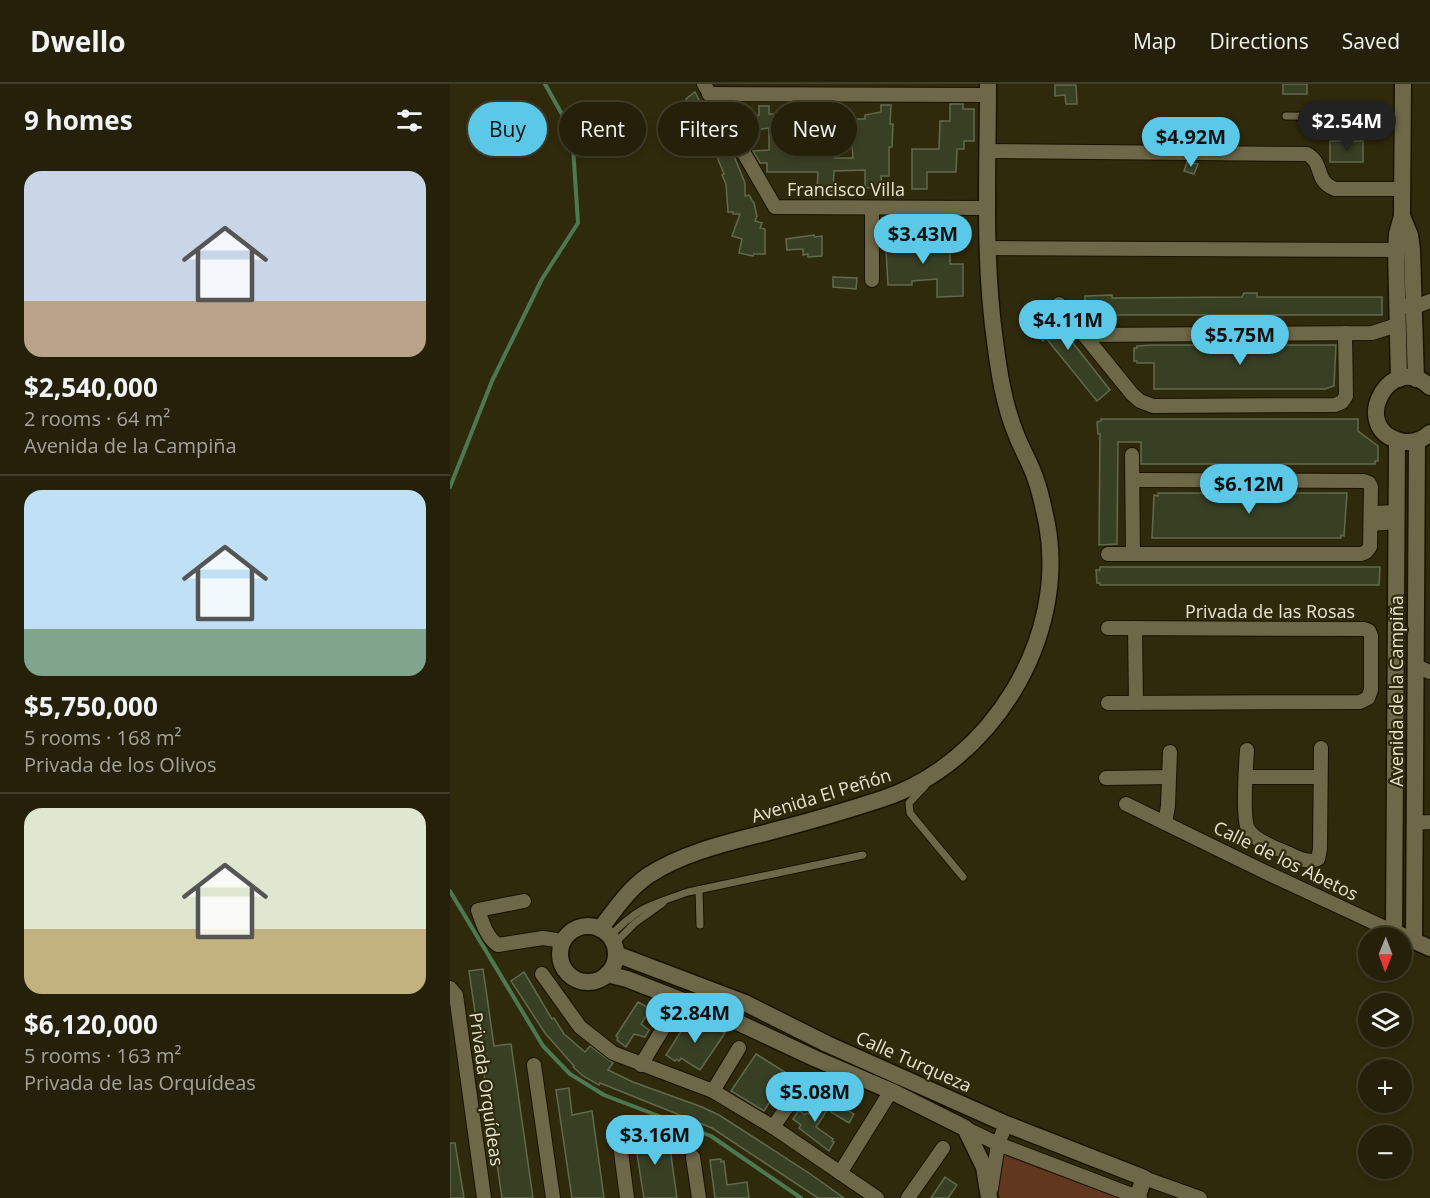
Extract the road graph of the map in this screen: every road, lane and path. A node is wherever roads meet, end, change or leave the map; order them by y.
1 (1403, 84) edge
2 (706, 89) edge
3 (988, 89) edge
4 (1286, 116) dead end
5 (1402, 117) junction
6 (988, 151) junction
7 (1402, 189) junction
8 (987, 207) junction
9 (872, 208) junction
10 (1402, 216) junction
11 (987, 248) junction
12 (1396, 250) junction
13 (1405, 273) junction
14 (872, 280) dead end
15 (1059, 304) dead end
16 (1419, 307) edge
17 (1345, 333) junction
18 (1397, 333) junction
19 (1086, 335) junction
20 (1415, 382) edge
21 (1424, 437) edge
22 (1397, 441) junction
23 (1132, 455) dead end
24 (1133, 480) junction
25 (1397, 517) junction
26 (1372, 518) junction
27 (1108, 554) dead end
28 (1133, 554) junction
29 (1396, 596) junction
30 (1416, 596) junction
31 (1108, 628) dead end
32 (1135, 628) junction
33 (1371, 667) junction
34 (1396, 667) junction
35 (1423, 674) edge
36 (1108, 703) dead end
37 (1136, 704) junction
38 (1321, 748) dead end
39 (1247, 750) dead end
40 (1170, 752) dead end
41 (939, 771) junction
42 (1169, 777) junction
43 (1246, 777) junction
44 (1320, 777) junction
45 (1106, 778) dead end
46 (1126, 804) dead end
47 (1422, 822) edge
48 (1165, 823) junction
49 (1279, 849) junction
50 (863, 855) dead end
51 (1265, 872) junction
52 (963, 877) dead end
53 (699, 890) junction
54 (524, 901) dead end
55 (700, 925) dead end
56 (1383, 927) edge
57 (1394, 927) edge
58 (562, 941) junction
59 (610, 941) junction
60 (1414, 941) joint
61 (1430, 948) edge
62 (542, 974) dead end
63 (607, 974) junction
64 (450, 988) edge
65 (667, 1022) dead end
66 (739, 1048) dead end
67 (534, 1065) dead end
68 (641, 1065) junction
69 (806, 1080) dead end
70 (713, 1091) junction
71 (891, 1091) junction
72 (1006, 1124) junction
73 (773, 1127) junction
74 (965, 1128) junction
75 (618, 1129) dead end
76 (998, 1144) junction
77 (943, 1148) dead end
78 (693, 1157) dead end
79 (840, 1173) junction
80 (1144, 1178) junction
81 (484, 1198) edge
82 (553, 1198) edge
83 (627, 1198) edge
84 (699, 1198) edge
85 (878, 1198) edge
86 (908, 1198) edge
87 (989, 1198) edge
88 (1138, 1198) edge
89 (1200, 1198) edge

1 - 5 street
2 - 3 street
2 - 9 street, Francisco Villa
3 - 6 street, Avenida El Peñón
4 - 5 lane
5 - 7 street
6 - 7 street
6 - 8 street, Avenida El Peñón
7 - 10 street
8 - 9 street, Francisco Villa
8 - 11 street, Avenida El Peñón
9 - 14 street
10 - 12 street
10 - 13 street
11 - 12 street
11 - 41 street, Avenida El Peñón
12 - 13 street
13 - 16 street
15 - 19 street
16 - 18 street
16 - 20 street
17 - 18 street
17 - 19 street
17 - 19 street
18 - 20 street
20 - 22 street
21 - 22 street
21 - 30 street, Avenida de la Campiña
22 - 25 street, Avenida de la Campiña
23 - 24 street
24 - 26 street
24 - 28 street
25 - 26 street
25 - 29 street, Avenida de la Campiña
26 - 28 street
27 - 28 street
29 - 30 street
29 - 34 street, Avenida de la Campiña
30 - 35 street, Avenida de la Campiña
31 - 32 street, Privada de las Rosas
32 - 33 street, Privada de las Rosas
32 - 37 street
33 - 34 street
33 - 37 street, Privada de las Rosas
34 - 57 street, Avenida de la Campiña
35 - 47 street, Avenida de la Campiña
36 - 37 street, Privada de las Rosas
38 - 44 street
39 - 43 street
40 - 42 street
41 - 52 lane
41 - 59 street, Avenida El Peñón
42 - 45 street
42 - 48 street
43 - 44 street
43 - 49 street
44 - 49 street
46 - 48 street, Calle de los Abetos
47 - 60 street, Avenida de la Campiña
48 - 51 street, Calle de los Abetos
49 - 51 street
50 - 53 lane
51 - 56 street, Calle de los Abetos
53 - 55 lane
53 - 59 lane
54 - 58 street
58 - 59 street
58 - 63 street
59 - 63 street
59 - 72 street, Calle Turqueza
60 - 61 street, Calle de los Abetos
62 - 68 street
63 - 71 street, Calle Turqueza
64 - 81 street, Privada Orquídeas
65 - 68 street
66 - 70 street
67 - 82 street
68 - 70 street
69 - 73 street
70 - 73 street
71 - 74 street, Calle Turqueza
71 - 79 street
72 - 76 street
72 - 80 street, Calle Turqueza
73 - 79 street
74 - 76 street, Calle Turqueza
74 - 87 street
75 - 83 street
76 - 87 street
76 - 88 street, Calle Turqueza
77 - 86 street
78 - 84 street
79 - 85 street
80 - 88 street
80 - 89 street, Calle Turqueza

